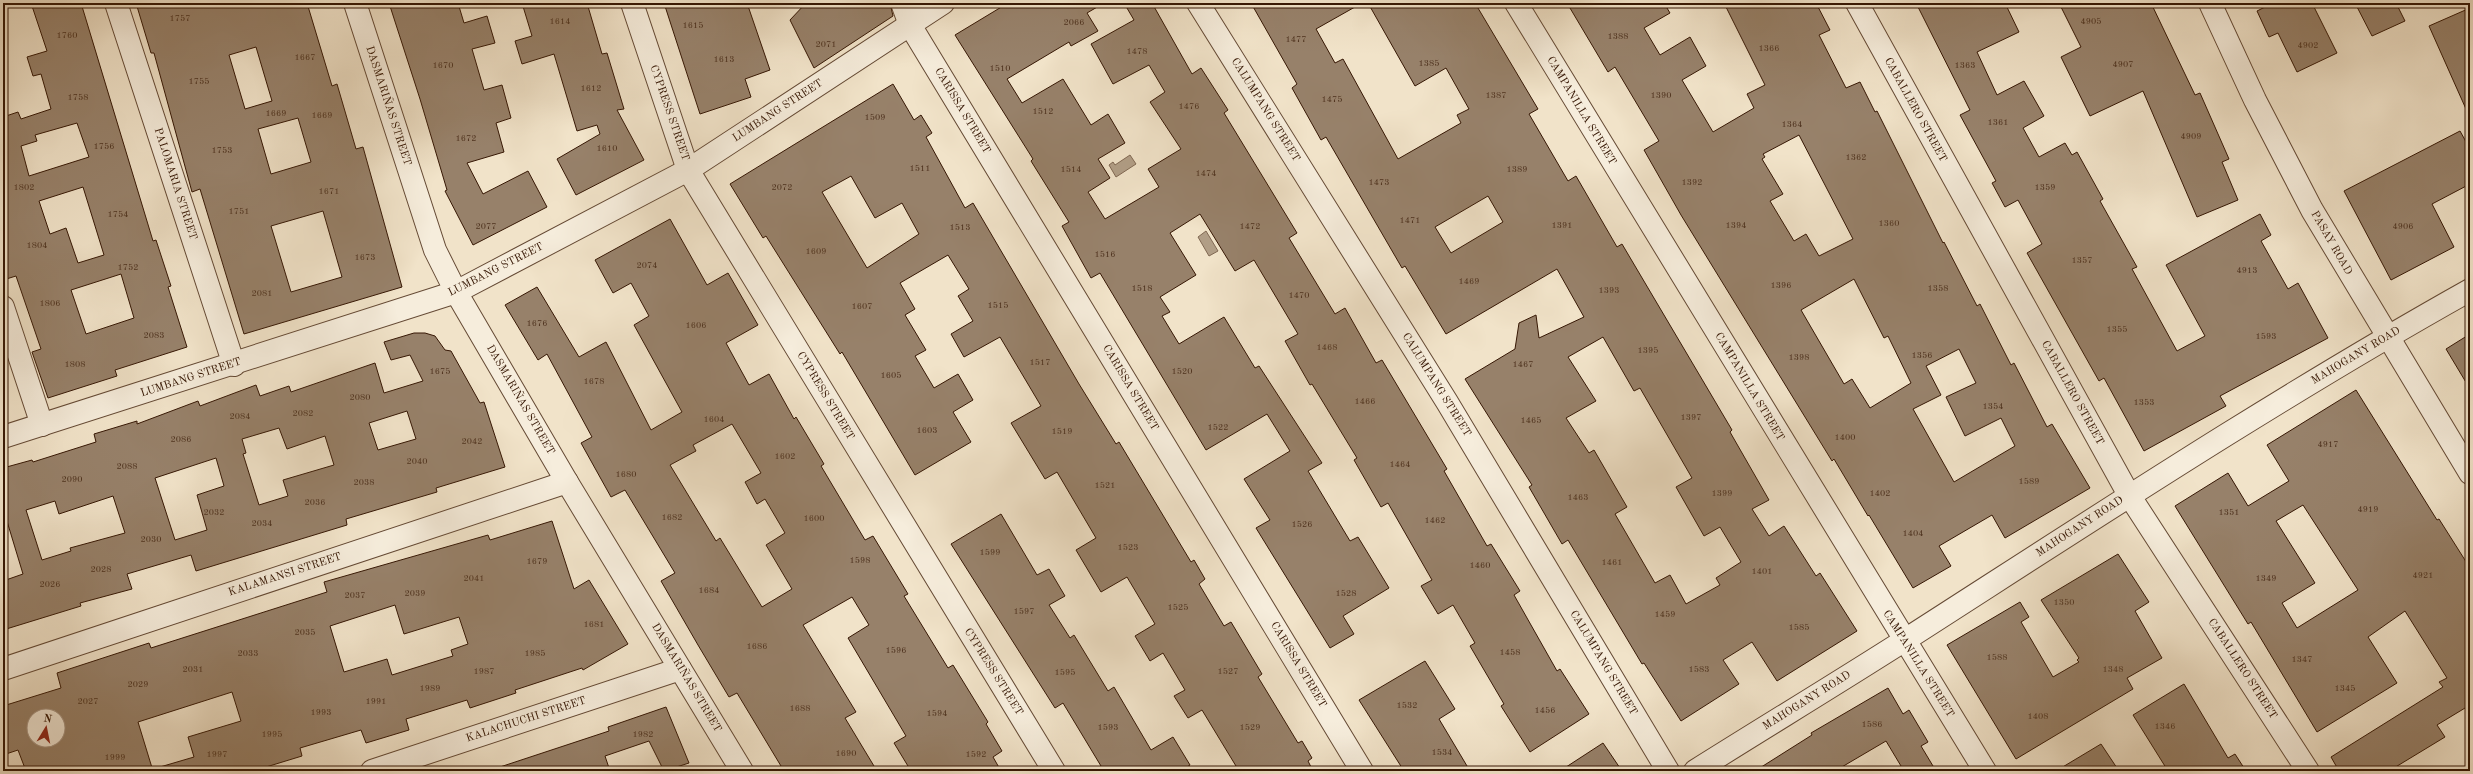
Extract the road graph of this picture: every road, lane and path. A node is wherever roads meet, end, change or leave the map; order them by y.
1 (116, 3) edge
2 (355, 3) edge
3 (632, 3) edge
4 (902, 3) edge
5 (943, 3) edge
6 (1198, 3) edge
7 (1516, 3) edge
8 (1857, 3) edge
9 (2210, 3) edge
10 (910, 25) junction
11 (688, 170) junction
12 (2470, 290) edge
13 (456, 292) junction
14 (3, 307) edge
15 (2387, 336) junction
16 (234, 365) junction
17 (42, 425) junction
18 (3, 438) edge
19 (2470, 473) edge
20 (567, 482) junction
21 (2129, 495) junction
22 (1904, 641) junction
23 (3, 669) edge
24 (680, 669) junction
25 (372, 771) edge
26 (742, 771) edge
27 (1054, 771) edge
28 (1362, 771) edge
29 (1668, 771) edge
30 (1695, 771) edge
31 (1985, 771) edge
32 (2308, 771) edge

1 - 16 street, PALOMARIA STREET
2 - 13 street, DASMARIÑAS STREET
3 - 11 street, CYPRESS STREET
4 - 10 street, CARISSA STREET
5 - 10 street, LUMBANG STREET
6 - 29 street, CALUMPANG STREET
7 - 22 street, CAMPANILLA STREET
8 - 21 street, CABALLERO STREET
9 - 15 street, PASAY ROAD
10 - 11 street, LUMBANG STREET
10 - 28 street, CARISSA STREET
11 - 13 street, LUMBANG STREET
11 - 27 street, CYPRESS STREET
12 - 15 street, MAHOGANY ROAD
13 - 16 street, LUMBANG STREET
13 - 20 street, DASMARIÑAS STREET
14 - 17 street
15 - 19 street, PASAY ROAD
15 - 21 street, MAHOGANY ROAD
16 - 17 street, LUMBANG STREET
17 - 18 street, LUMBANG STREET
20 - 23 street, KALAMANSI STREET
20 - 24 street, DASMARIÑAS STREET
21 - 22 street, MAHOGANY ROAD
21 - 32 street, CABALLERO STREET
22 - 30 street, MAHOGANY ROAD
22 - 31 street, CAMPANILLA STREET
24 - 25 street, KALACHUCHI STREET
24 - 26 street, DASMARIÑAS STREET

